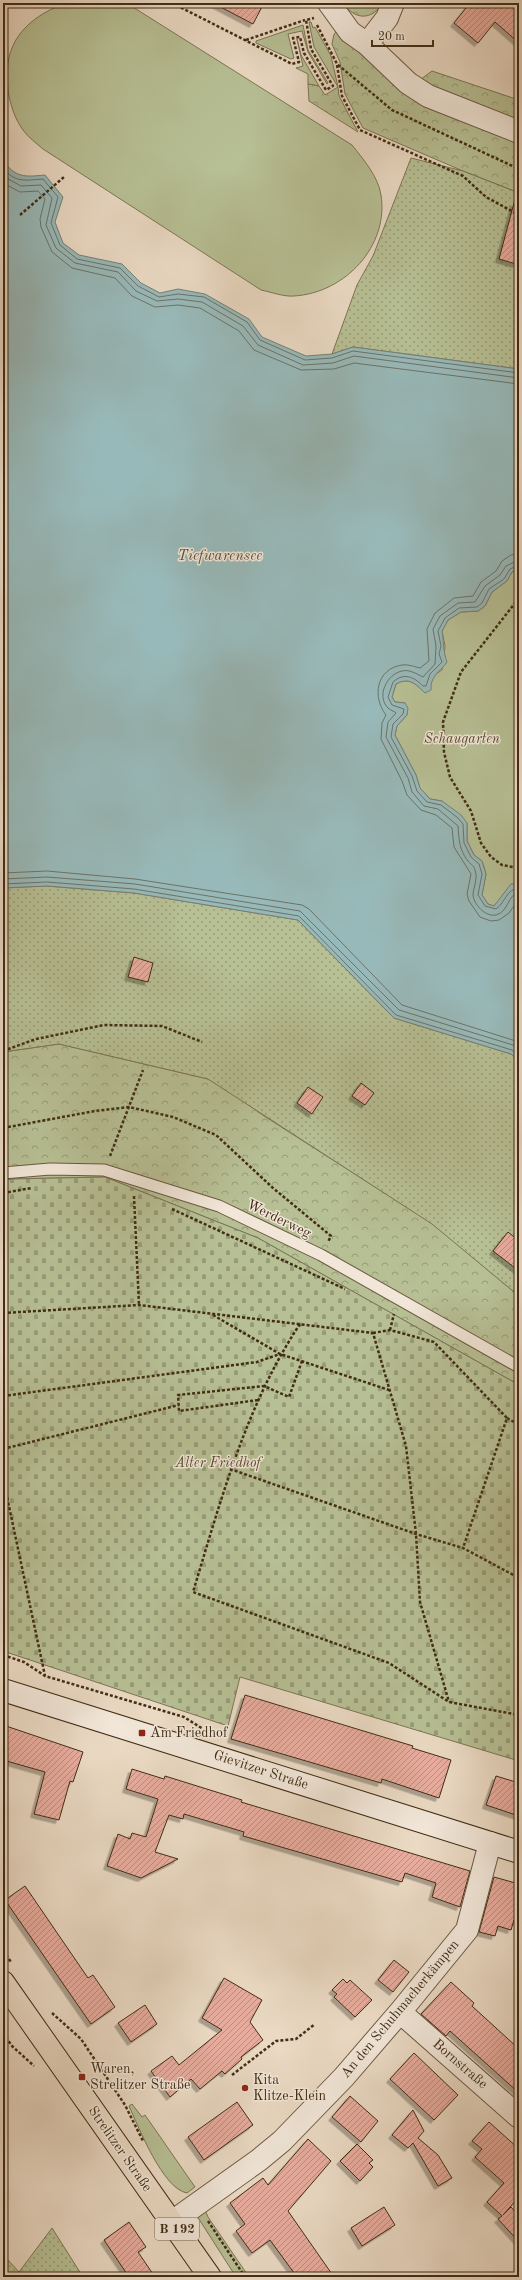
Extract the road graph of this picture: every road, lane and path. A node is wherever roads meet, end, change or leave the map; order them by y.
1 (172, 3) edge
2 (392, 3) edge
3 (322, 10) edge
4 (306, 20) junction
5 (245, 41) junction
6 (367, 44) junction
7 (337, 64) dead end
8 (519, 132) edge
9 (64, 177) dead end
10 (20, 215) dead end
11 (519, 215) edge
12 (519, 598) edge
13 (519, 866) edge
14 (202, 1042) dead end
15 (3, 1051) edge
16 (143, 1070) dead end
17 (129, 1107) junction
18 (3, 1128) edge
19 (104, 1170) junction
20 (3, 1173) edge
21 (34, 1188) dead end
22 (3, 1193) edge
23 (141, 1196) dead end
24 (170, 1209) dead end
25 (321, 1255) junction
26 (352, 1292) dead end
27 (140, 1305) junction
28 (395, 1312) dead end
29 (3, 1313) edge
30 (211, 1314) junction
31 (300, 1324) junction
32 (390, 1330) junction
33 (374, 1333) junction
34 (280, 1354) junction
35 (302, 1361) junction
36 (519, 1367) edge
37 (264, 1386) junction
38 (390, 1390) junction
39 (3, 1396) edge
40 (258, 1400) junction
41 (178, 1405) junction
42 (507, 1418) junction
43 (519, 1425) edge
44 (3, 1449) edge
45 (230, 1469) junction
46 (3, 1478) edge
47 (416, 1534) junction
48 (463, 1548) junction
49 (519, 1578) edge
50 (3, 1655) edge
51 (45, 1676) junction
52 (3, 1690) edge
53 (449, 1702) junction
54 (519, 1715) edge
55 (211, 1754) junction
56 (490, 1843) junction
57 (519, 1852) edge
58 (3, 1982) edge
59 (400, 2012) junction
60 (315, 2024) dead end
61 (232, 2075) dead end
62 (519, 2117) edge
63 (200, 2202) junction
64 (172, 2222) junction
65 (210, 2277) edge
66 (245, 2277) edge

1 - 5 path
2 - 6 street
3 - 4 path
3 - 6 street
4 - 5 path
4 - 5 path
6 - 8 street
7 - 11 path
9 - 10 path
12 - 13 path
14 - 15 path
16 - 17 path
17 - 18 path
17 - 19 path
17 - 25 path
19 - 20 lane, Werderweg
19 - 25 lane, Werderweg
21 - 22 path
23 - 27 path
24 - 26 path
25 - 36 lane, Werderweg
27 - 29 path
27 - 30 path
28 - 32 path
30 - 31 path
30 - 34 path
31 - 33 path
31 - 34 path
32 - 33 path
32 - 42 path
33 - 38 path
34 - 35 path
34 - 37 path
34 - 39 path
35 - 37 path
35 - 38 path
37 - 40 path
37 - 41 path
38 - 47 path
40 - 41 path
40 - 45 path
41 - 44 path
42 - 43 path
42 - 48 path
45 - 47 path
45 - 53 path
46 - 51 path
47 - 48 path
47 - 53 path
48 - 49 path
50 - 51 path
51 - 55 path
52 - 55 street, Gievitzer Straße
53 - 54 path
55 - 56 street, Gievitzer Straße
56 - 57 street, Gievitzer Straße
56 - 59 street, An den Schuhmacherkämpen
58 - 64 main road, Strelitzer Straße / B 192
59 - 62 street, Bornstraße
59 - 63 street, An den Schuhmacherkämpen
60 - 61 path
63 - 64 street, An den Schuhmacherkämpen
63 - 66 path
64 - 65 main road, Strelitzer Straße / B 192

